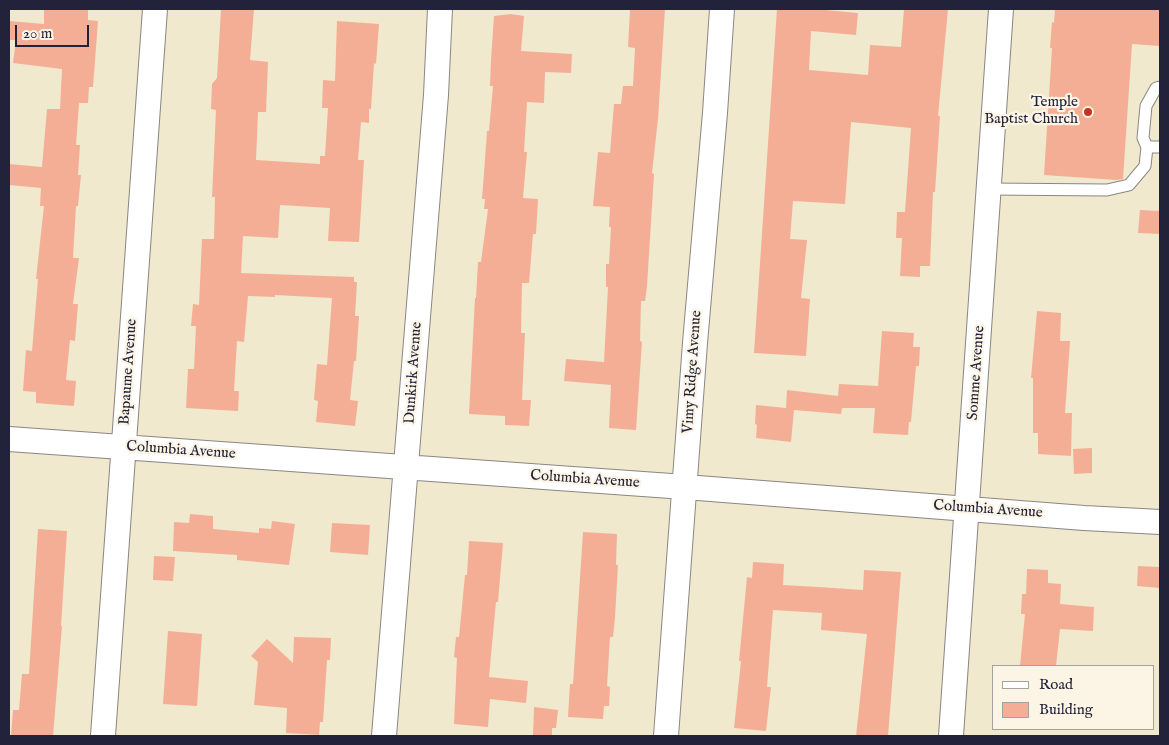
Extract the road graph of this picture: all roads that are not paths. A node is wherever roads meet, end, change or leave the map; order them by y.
1 (155, 9) edge
2 (440, 9) edge
3 (722, 9) edge
4 (1001, 9) edge
5 (1160, 86) edge
6 (1147, 147) junction
7 (1160, 147) edge
8 (989, 189) junction
9 (9, 439) edge
10 (124, 447) junction
11 (406, 467) junction
12 (685, 487) junction
13 (967, 509) junction
14 (1160, 522) edge
15 (103, 736) edge
16 (384, 736) edge
17 (666, 736) edge
18 (951, 736) edge

1 - 10 street, Bapaume Avenue
2 - 11 street, Dunkirk Avenue
3 - 12 street, Vimy Ridge Avenue
4 - 8 street, Somme Avenue
5 - 6 lane
6 - 7 lane
6 - 8 lane
8 - 13 street, Somme Avenue
9 - 10 street, Columbia Avenue
10 - 11 street, Columbia Avenue
10 - 15 street, Bapaume Avenue
11 - 12 street, Columbia Avenue
11 - 16 street, Dunkirk Avenue
12 - 13 street, Columbia Avenue
12 - 17 street, Vimy Ridge Avenue
13 - 14 street, Columbia Avenue
13 - 18 street, Somme Avenue

